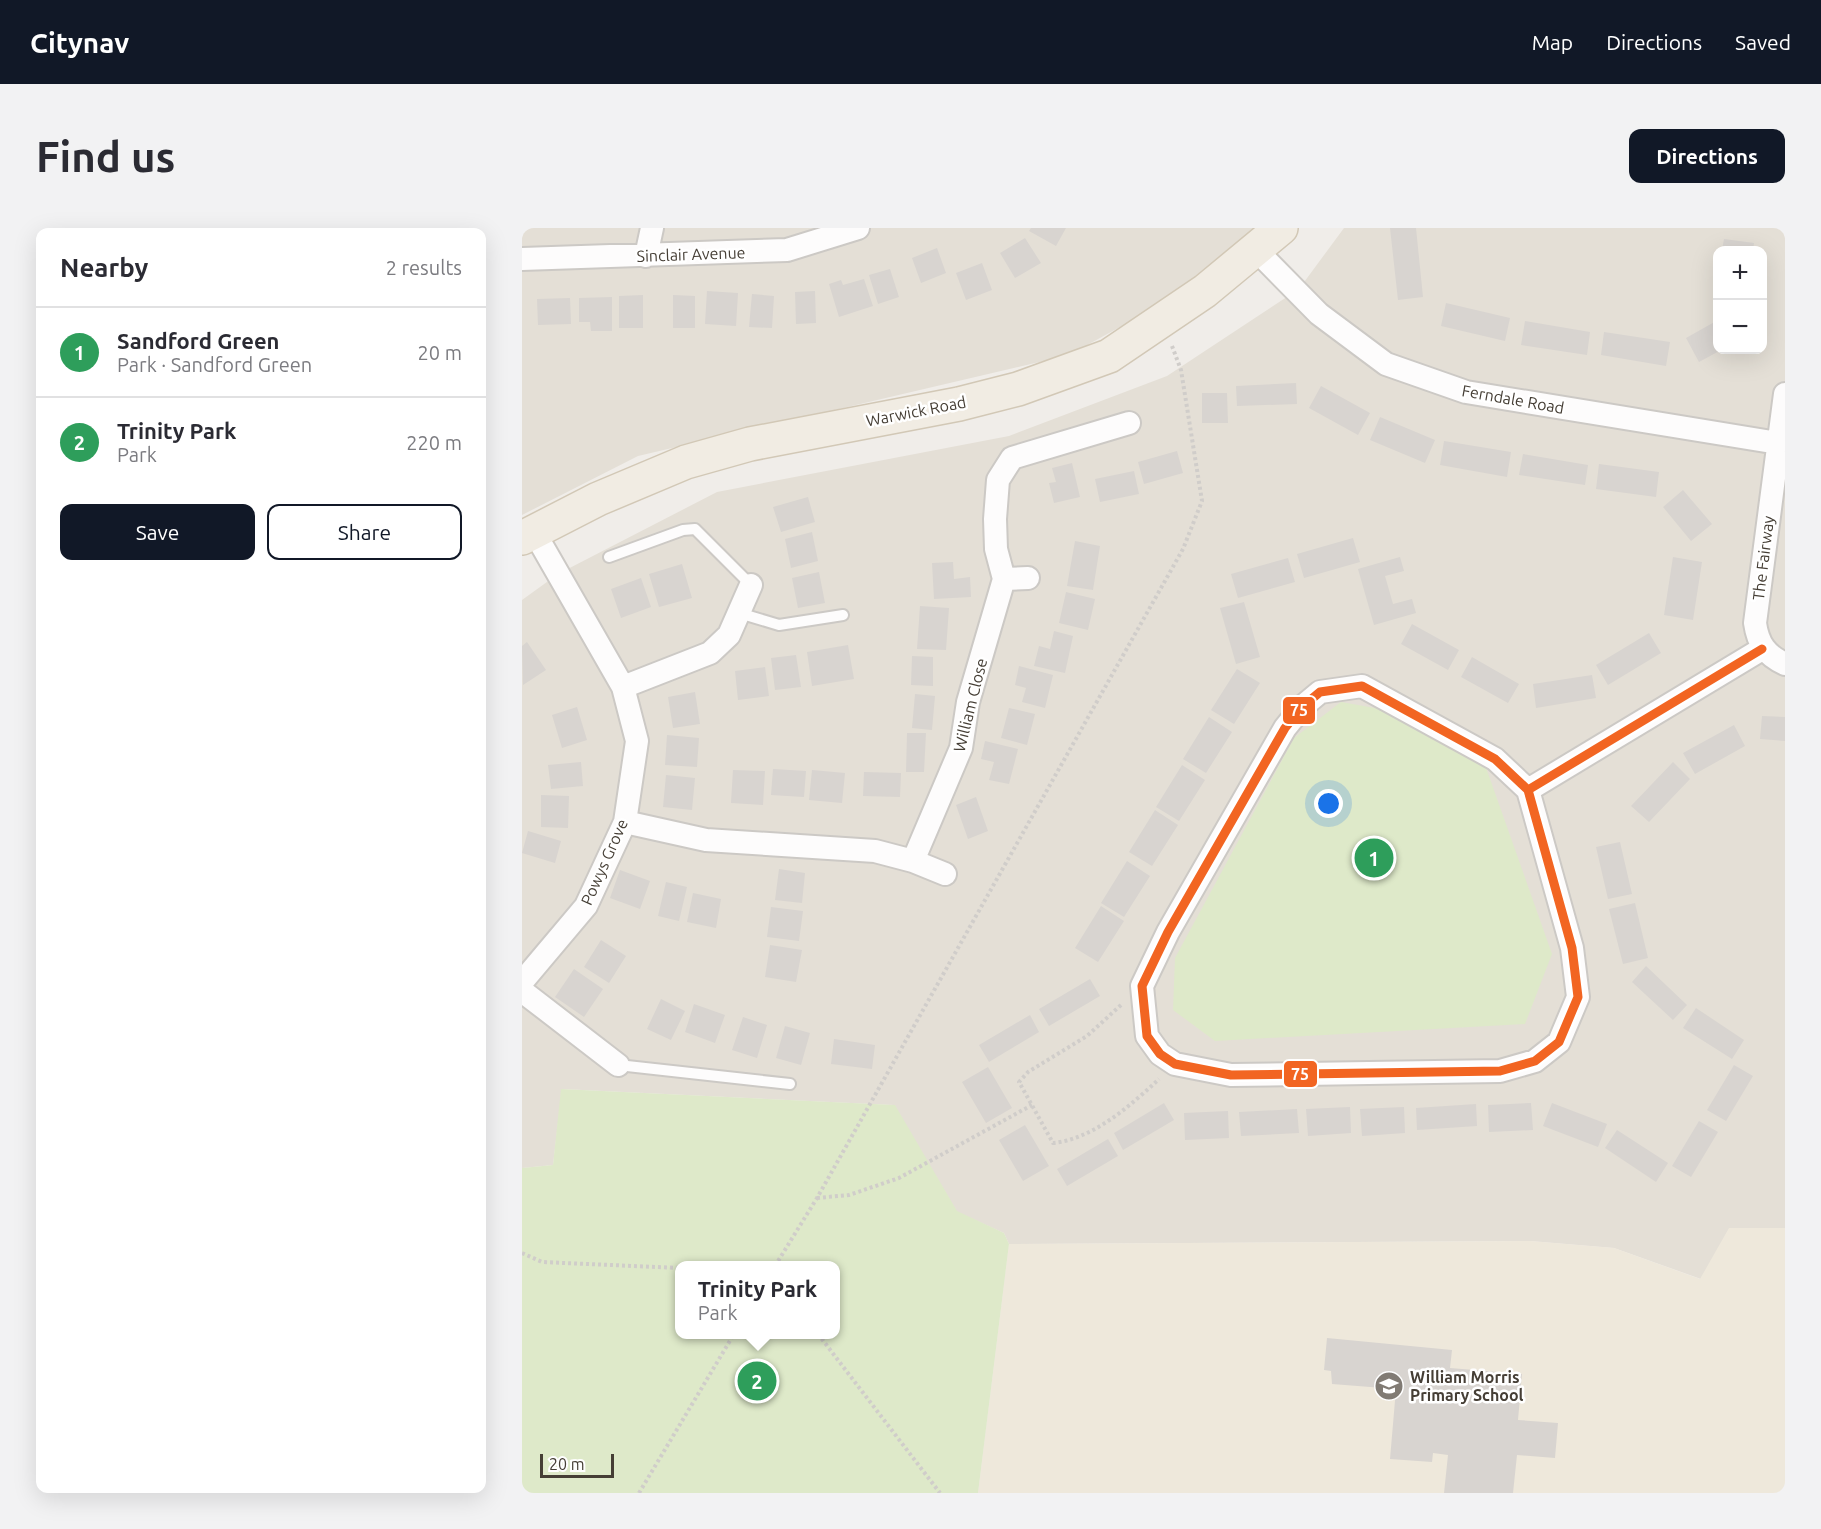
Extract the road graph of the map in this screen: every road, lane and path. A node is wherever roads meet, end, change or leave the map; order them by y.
1 (652, 228) edge
2 (858, 228) edge
3 (1281, 228) edge
4 (1257, 250) junction
5 (646, 256) junction
6 (522, 259) edge
7 (1163, 320) junction
8 (1785, 394) edge
9 (1128, 423) dead end
10 (1778, 443) junction
11 (528, 534) edge
12 (609, 557) dead end
13 (1028, 578) dead end
14 (1004, 579) junction
15 (751, 585) joint
16 (739, 613) junction
17 (843, 615) dead end
18 (1762, 649) junction
19 (1785, 664) edge
20 (622, 687) junction
21 (1528, 790) junction
22 (625, 822) junction
23 (913, 861) junction
24 (945, 874) dead end
25 (522, 982) edge
26 (1142, 986) junction
27 (522, 991) edge
28 (1174, 1064) junction
29 (618, 1065) joint
30 (790, 1084) dead end
31 (1032, 1105) junction
32 (817, 1198) junction
33 (522, 1253) edge
34 (778, 1261) edge
35 (675, 1268) edge
36 (732, 1339) edge
37 (821, 1339) edge
38 (639, 1493) edge
39 (940, 1493) edge

1 - 5 street
2 - 5 street, Sinclair Avenue
3 - 4 main road, Warwick Road
4 - 7 main road, Warwick Road
4 - 10 street, Ferndale Road
5 - 6 street, Sinclair Avenue
7 - 11 main road, Warwick Road
7 - 32 path
8 - 10 street, The Fairway
9 - 14 street
10 - 18 street, The Fairway
11 - 20 street, Powys Grove
12 - 15 lane
13 - 14 street
14 - 23 street, William Close
15 - 16 street
16 - 17 lane
16 - 20 street
18 - 19 street
18 - 21 street
20 - 22 street, Powys Grove
21 - 26 street
21 - 28 street
22 - 23 street
22 - 25 street, Powys Grove
23 - 24 street
26 - 28 street
26 - 31 path
27 - 29 street
28 - 31 path
29 - 30 lane
31 - 32 path
32 - 34 path
33 - 35 path
36 - 38 path
37 - 39 path

